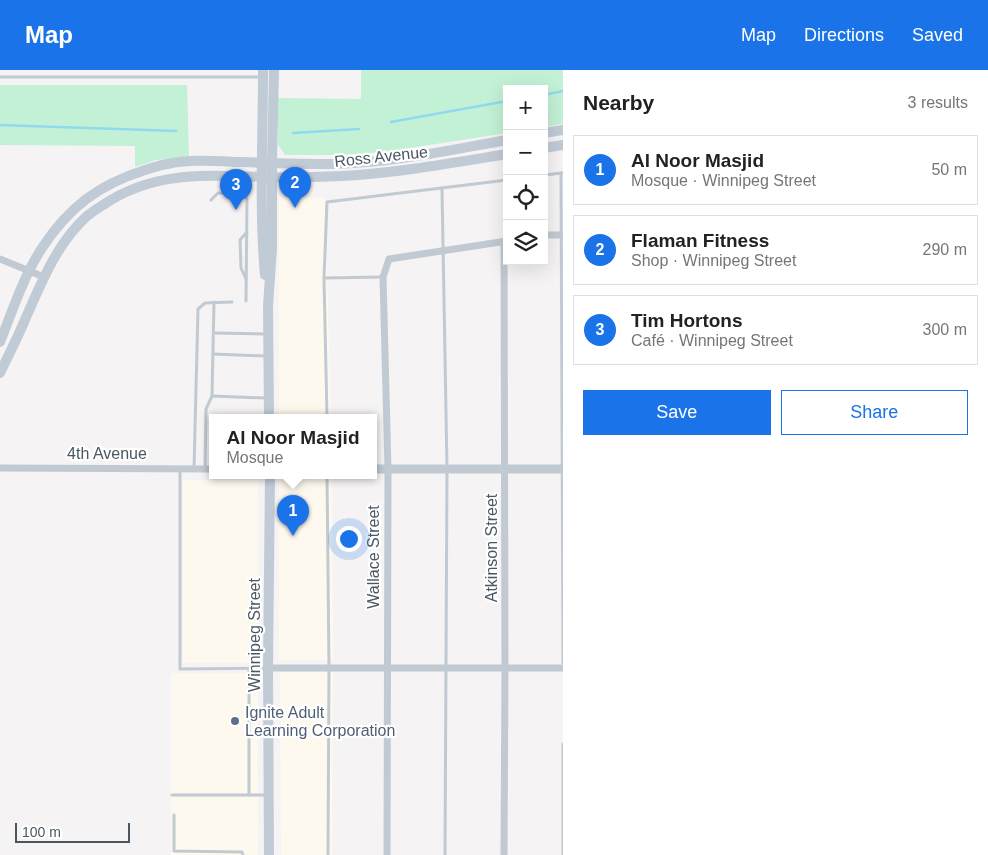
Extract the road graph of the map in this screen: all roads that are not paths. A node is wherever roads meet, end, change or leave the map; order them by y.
1 (274, 70) edge
2 (263, 73) edge
3 (0, 77) edge
4 (563, 130) edge
5 (548, 133) edge
6 (503, 141) edge
7 (563, 145) edge
8 (548, 147) edge
9 (503, 155) edge
10 (267, 163) junction
11 (562, 173) edge
12 (548, 175) edge
13 (267, 177) junction
14 (503, 180) edge
15 (442, 188) junction
16 (211, 200) dead end
17 (247, 232) junction
18 (548, 235) edge
19 (562, 235) edge
20 (503, 242) edge
21 (443, 251) junction
22 (0, 258) edge
23 (505, 265) edge
24 (29, 270) junction
25 (44, 277) junction
26 (383, 277) junction
27 (324, 278) junction
28 (246, 280) junction
29 (246, 301) dead end
30 (214, 302) junction
31 (232, 302) dead end
32 (214, 333) junction
33 (268, 334) junction
34 (0, 342) edge
35 (213, 354) junction
36 (269, 356) junction
37 (0, 373) edge
38 (212, 396) junction
39 (269, 398) junction
40 (269, 414) edge
41 (327, 414) edge
42 (0, 468) edge
43 (180, 468) junction
44 (194, 469) junction
45 (209, 469) edge
46 (377, 469) edge
47 (388, 469) junction
48 (447, 469) junction
49 (504, 469) junction
50 (562, 469) edge
51 (270, 479) edge
52 (328, 479) edge
53 (563, 663) edge
54 (249, 668) junction
55 (268, 668) junction
56 (329, 668) junction
57 (387, 668) junction
58 (445, 668) junction
59 (506, 668) junction
60 (563, 668) edge
61 (563, 744) edge
62 (172, 795) dead end
63 (249, 795) junction
64 (269, 795) junction
65 (174, 815) dead end
66 (243, 855) edge
67 (269, 855) edge
68 (328, 855) edge
69 (387, 855) edge
70 (445, 855) edge
71 (504, 855) edge
72 (563, 855) edge

1 - 10 main road
2 - 3 lane
2 - 10 main road
4 - 5 main road
6 - 10 main road, Ross Avenue
7 - 8 main road
9 - 13 main road, Ross Avenue
10 - 13 main road
10 - 24 main road, Ross Avenue
11 - 12 lane
11 - 19 lane
13 - 25 main road, Ross Avenue
13 - 33 main road
14 - 15 lane
15 - 21 lane
15 - 27 lane
16 - 17 lane
17 - 28 lane
17 - 28 lane
18 - 19 street
19 - 50 lane
20 - 21 street
21 - 26 street, Wallace Street
21 - 48 lane
22 - 24 street
23 - 49 street, Atkinson Street
24 - 25 street
24 - 34 main road, Ross Avenue
25 - 37 main road, Ross Avenue
26 - 27 lane
26 - 47 street, Wallace Street
27 - 41 lane
28 - 29 lane
30 - 31 lane
30 - 32 lane
30 - 44 lane
32 - 33 lane
32 - 35 lane
33 - 36 main road
35 - 36 lane
35 - 38 lane
36 - 39 main road
38 - 39 lane
38 - 45 lane
39 - 40 main road
42 - 43 street, 4th Avenue
43 - 44 street, 4th Avenue
43 - 54 lane
44 - 45 street, 4th Avenue
46 - 47 street
47 - 48 street
47 - 57 street, Wallace Street
48 - 49 street
48 - 58 lane
49 - 50 street
49 - 59 street, Atkinson Street
50 - 53 lane
51 - 55 main road, Winnipeg Street
52 - 56 lane
54 - 55 lane
54 - 63 lane
55 - 56 street
55 - 64 main road, Winnipeg Street
56 - 57 street
56 - 68 lane
57 - 58 street
57 - 69 street, Wallace Street
58 - 59 street
58 - 70 lane
59 - 60 street
59 - 71 street, Atkinson Street
61 - 72 lane
62 - 63 lane
63 - 64 lane
64 - 67 main road, Winnipeg Street
65 - 66 lane

